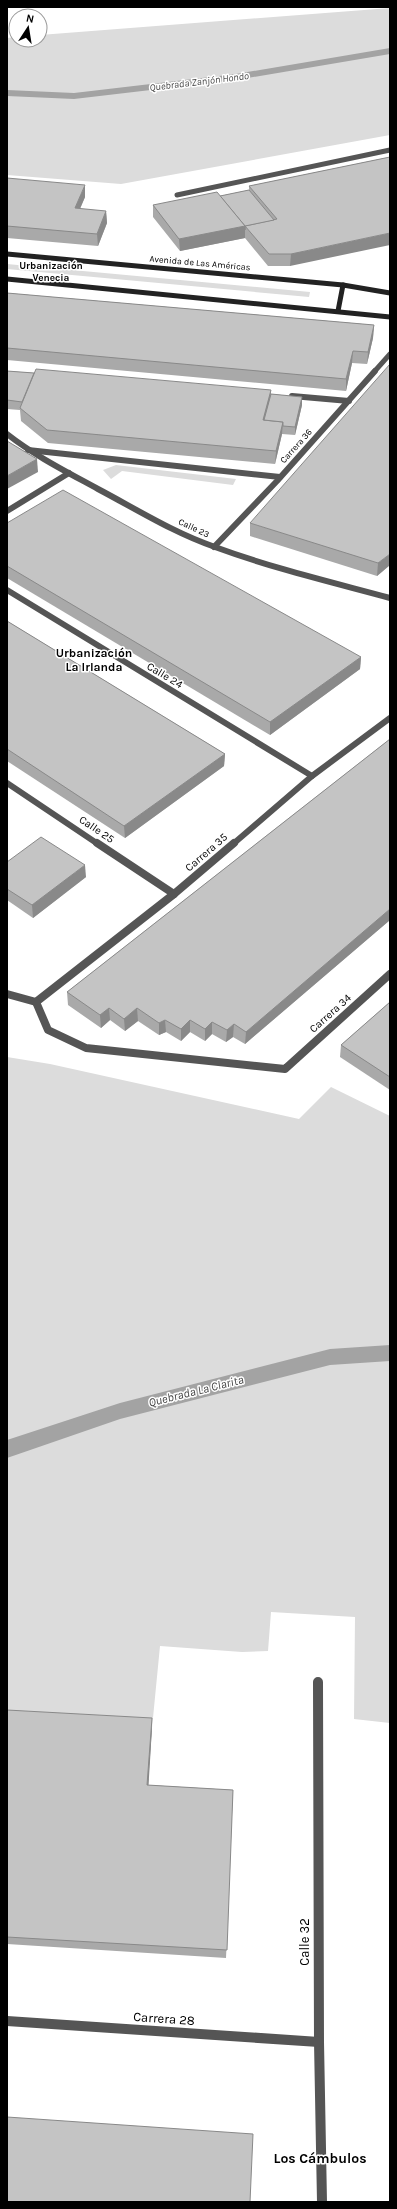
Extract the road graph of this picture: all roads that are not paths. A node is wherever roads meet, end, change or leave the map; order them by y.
1 (390, 150) edge
2 (177, 195) dead end
3 (7, 254) edge
4 (7, 279) edge
5 (343, 285) junction
6 (390, 293) edge
7 (338, 311) junction
8 (390, 317) edge
9 (390, 354) edge
10 (285, 396) edge
11 (349, 401) junction
12 (7, 434) edge
13 (28, 450) junction
14 (69, 473) junction
15 (280, 477) junction
16 (7, 511) edge
17 (214, 547) junction
18 (7, 590) edge
19 (390, 598) edge
20 (390, 718) edge
21 (312, 776) junction
22 (7, 783) edge
23 (174, 894) junction
24 (390, 974) edge
25 (7, 994) edge
26 (36, 1002) junction
27 (318, 1682) dead end
28 (7, 2021) edge
29 (319, 2042) junction
30 (322, 2202) edge

1 - 2 street
3 - 5 main road, Avenida de Las Américas
4 - 7 main road
5 - 6 main road, Avenida de Las Américas
5 - 7 main road
7 - 8 main road
9 - 11 street, Carrera 36
10 - 11 street
11 - 15 street, Carrera 36
12 - 13 street, Calle 23
13 - 14 street, Calle 23
13 - 15 street
14 - 16 street
14 - 17 street, Calle 23
15 - 17 street, Carrera 36
17 - 19 street, Calle 23
18 - 21 street, Calle 24
20 - 21 street, Carrera 35
21 - 23 street, Carrera 35
22 - 23 street, Calle 25
23 - 26 street, Carrera 35
24 - 26 street, Carrera 34
25 - 26 street
27 - 29 street, Calle 32
28 - 29 street, Carrera 28
29 - 30 street, Calle 32

